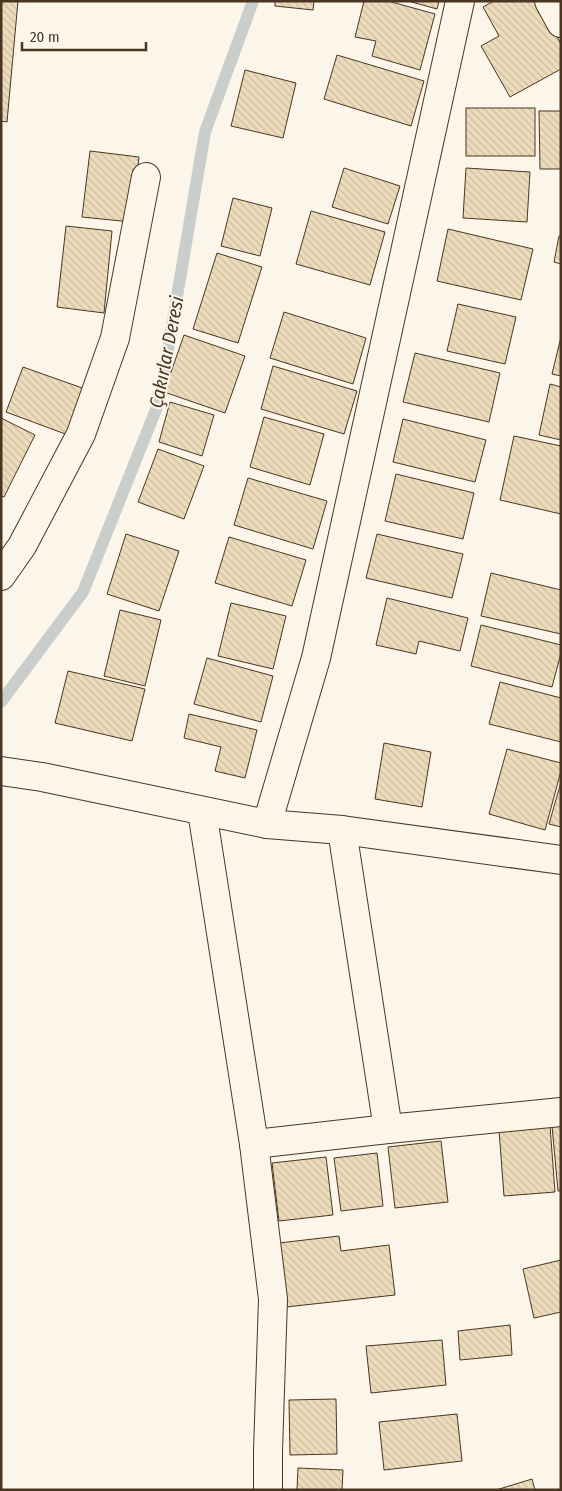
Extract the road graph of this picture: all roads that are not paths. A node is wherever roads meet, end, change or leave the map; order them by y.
1 (460, 1) edge
2 (549, 1) edge
3 (561, 22) edge
4 (146, 177) dead end
5 (1, 576) edge
6 (1, 772) edge
7 (202, 811) junction
8 (267, 824) junction
9 (342, 830) junction
10 (561, 860) edge
11 (561, 1112) edge
12 (388, 1129) junction
13 (254, 1144) junction
14 (268, 1490) edge

1 - 8 street
2 - 3 street
4 - 5 street
6 - 7 street
7 - 8 street
7 - 13 street
8 - 9 street
9 - 10 street
9 - 12 street
11 - 12 street
12 - 13 street
13 - 14 street

